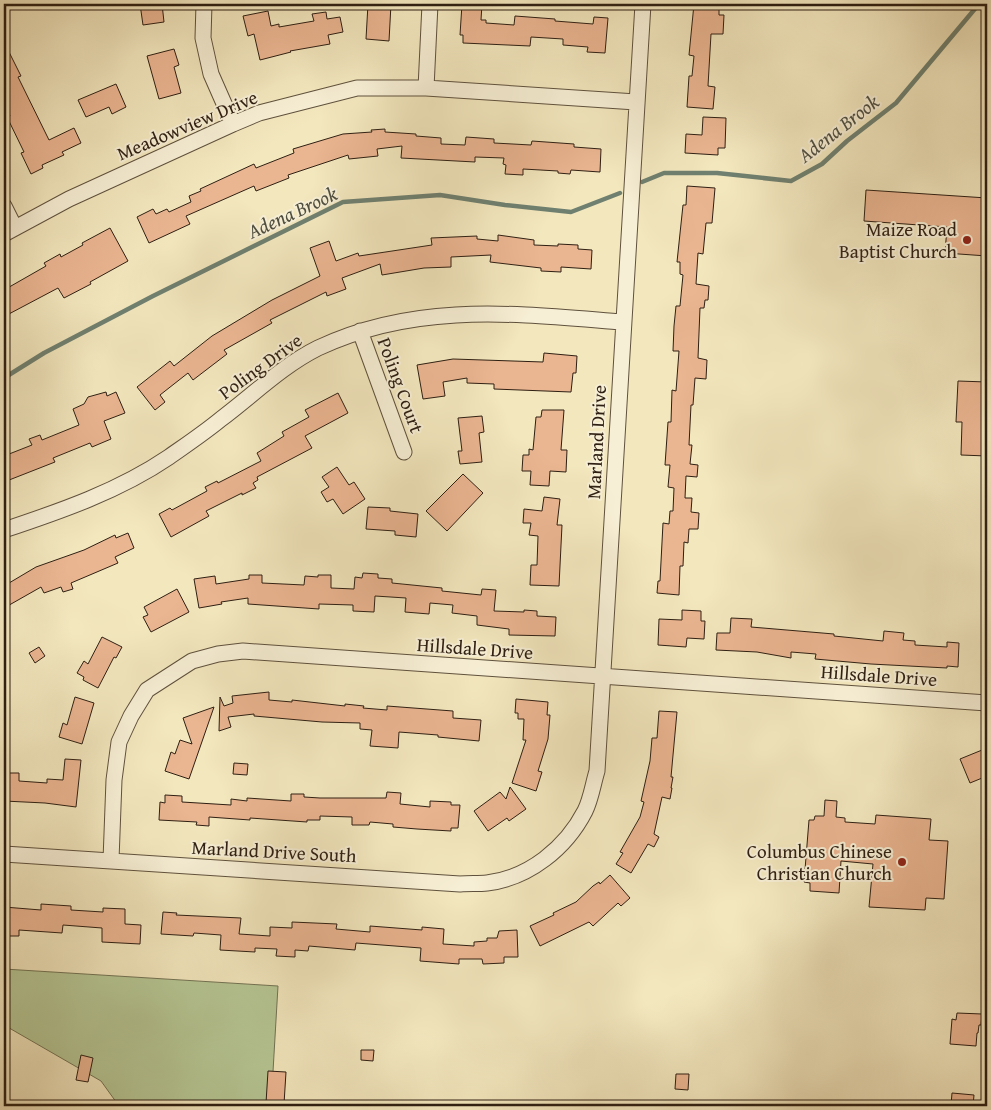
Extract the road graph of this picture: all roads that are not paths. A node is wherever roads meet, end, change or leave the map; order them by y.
1 (204, 4) edge
2 (430, 4) edge
3 (642, 4) edge
4 (426, 88) junction
5 (636, 102) junction
6 (233, 124) junction
7 (4, 206) edge
8 (9, 231) edge
9 (623, 322) junction
10 (360, 331) junction
11 (404, 452) dead end
12 (4, 530) edge
13 (601, 677) junction
14 (987, 703) edge
15 (4, 854) edge
16 (111, 860) junction
17 (538, 864) joint

1 - 6 street
2 - 4 street
3 - 5 street, Marland Drive
4 - 5 street, Meadowview Drive
4 - 6 street, Meadowview Drive
5 - 9 street, Marland Drive
6 - 8 street, Meadowview Drive
7 - 8 street
9 - 10 street, Poling Drive
9 - 13 street, Marland Drive
10 - 11 street, Poling Court
10 - 12 street, Poling Drive
13 - 14 street, Hillsdale Drive
13 - 16 street, Hillsdale Drive
13 - 17 street, Marland Drive
15 - 16 street, Marland Drive South
16 - 17 street, Marland Drive South

